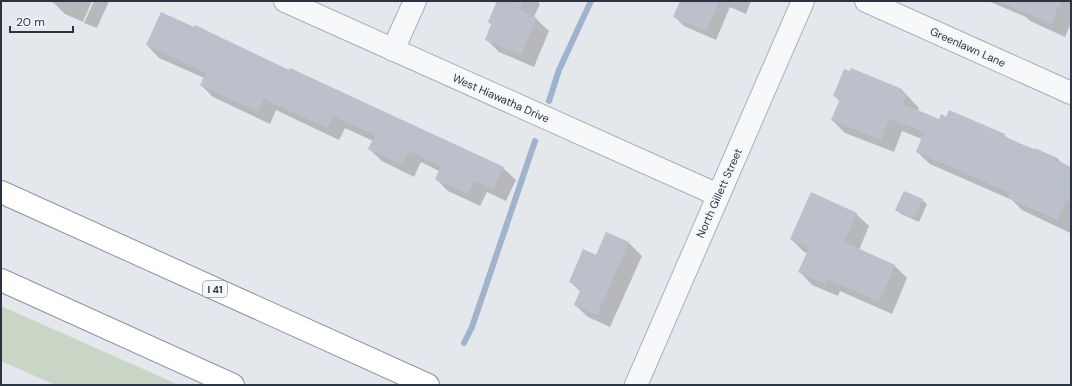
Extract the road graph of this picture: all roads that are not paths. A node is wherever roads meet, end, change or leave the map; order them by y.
1 (285, 1) edge
2 (415, 1) edge
3 (803, 1) edge
4 (866, 1) edge
5 (393, 50) junction
6 (1071, 94) edge
7 (1, 192) edge
8 (718, 195) junction
9 (1, 280) edge
10 (233, 385) edge
11 (428, 385) edge
12 (636, 385) edge

1 - 5 street, West Hiawatha Drive
2 - 5 street
3 - 8 street, North Gillett Street
4 - 6 street, Greenlawn Lane
5 - 8 street, West Hiawatha Drive
7 - 11 highway, I 41
8 - 12 street, North Gillett Street
9 - 10 highway

